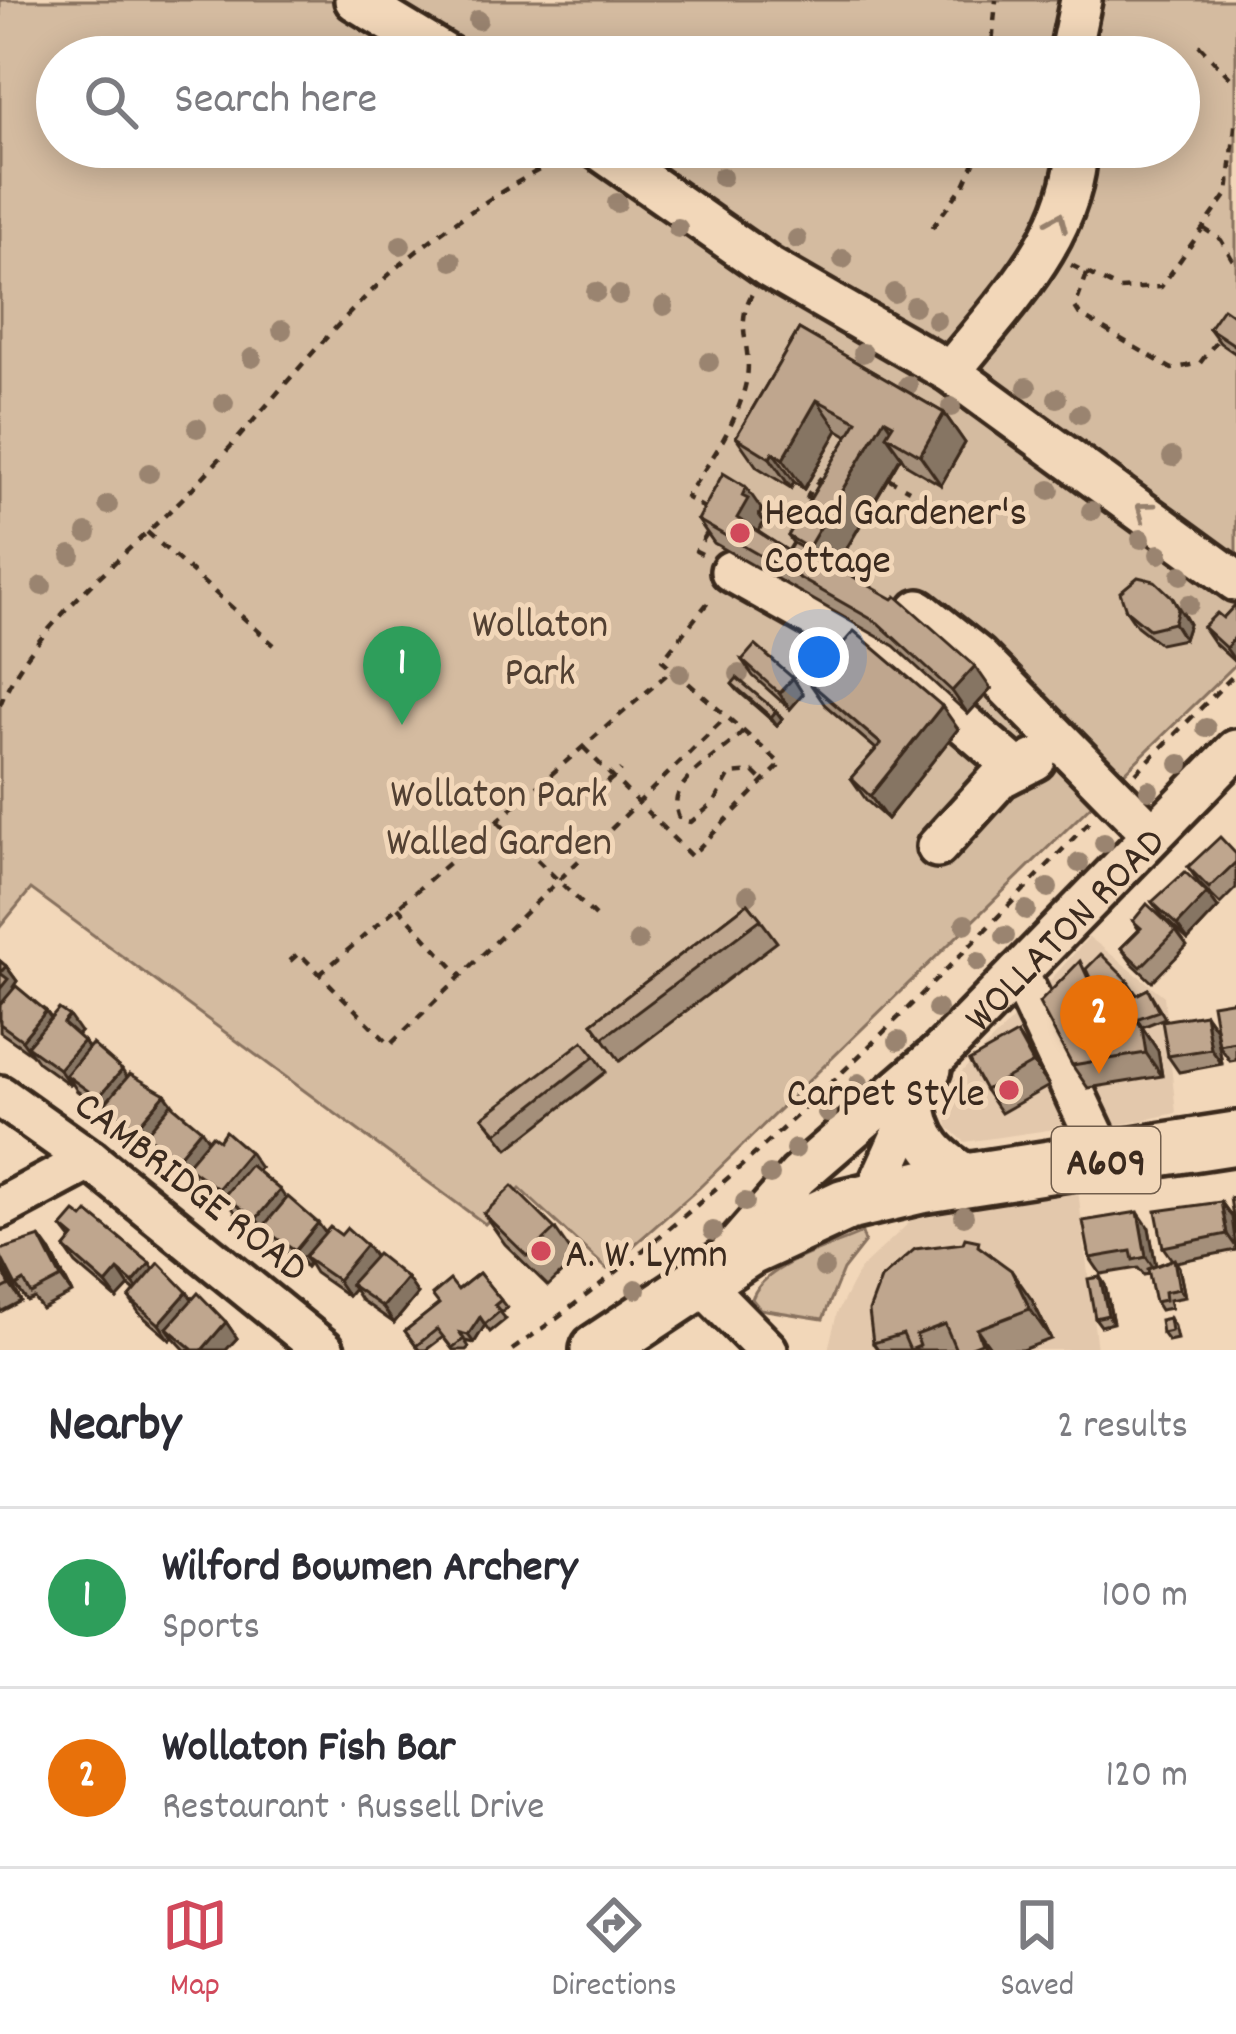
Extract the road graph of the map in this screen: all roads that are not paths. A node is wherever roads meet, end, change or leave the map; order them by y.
1 (355, 0) edge
2 (1081, 0) edge
3 (414, 36) edge
4 (1073, 36) edge
5 (626, 168) edge
6 (1072, 168) edge
7 (950, 371) junction
8 (731, 572) road end
9 (1236, 581) edge
10 (919, 610) edge
11 (1066, 747) junction
12 (1236, 750) edge
13 (1016, 769) junction
14 (1150, 833) junction
15 (937, 847) dead end
16 (1018, 973) junction
17 (940, 1053) junction
18 (0, 1096) edge
19 (916, 1098) junction
20 (1236, 1138) edge
21 (832, 1144) junction
22 (90, 1160) junction
23 (1106, 1160) junction
24 (975, 1180) junction
25 (868, 1198) junction
26 (0, 1208) edge
27 (708, 1276) junction
28 (324, 1350) edge
29 (597, 1350) edge
30 (767, 1350) edge

1 - 3 street
2 - 4 street
5 - 7 street
7 -> 6 street
9 -> 7 street
8 - 13 street
10 - 11 street
11 - 13 street
11 - 14 street
12 - 14 street, WOLLATON ROAD
13 - 15 street
14 - 16 street, WOLLATON ROAD
16 - 17 street, WOLLATON ROAD
16 - 23 street
17 - 19 street, WOLLATON ROAD
17 - 21 street, WOLLATON ROAD
18 - 22 street, CAMBRIDGE ROAD
19 - 24 street
19 - 25 street, WOLLATON ROAD
20 - 23 main road, A609
21 - 25 street
21 - 27 street, WOLLATON ROAD
22 - 26 street
22 - 28 street, CAMBRIDGE ROAD
23 - 24 main road, A609
24 - 25 main road, WOLLATON ROAD / A609
25 - 27 main road, WOLLATON ROAD / A609
27 - 29 main road, WOLLATON ROAD / A609
27 - 30 street

